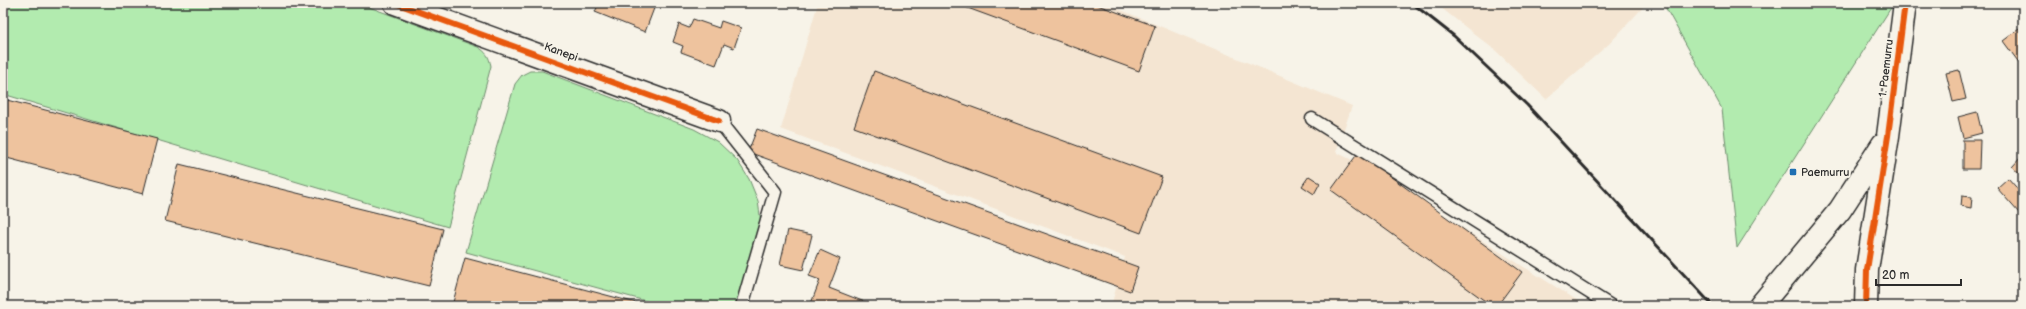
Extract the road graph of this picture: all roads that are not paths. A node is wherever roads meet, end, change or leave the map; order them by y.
1 (395, 3) edge
2 (1905, 3) edge
3 (1312, 119) dead end
4 (719, 121) joint
5 (1888, 136) junction
6 (742, 306) edge
7 (1611, 306) edge
8 (1760, 306) edge
9 (1866, 306) edge

1 - 4 street, Kanepi
2 - 5 street, 1. Paemurru
3 - 7 lane
4 - 6 lane
5 - 8 street, 1. Paemurru
5 - 9 street

